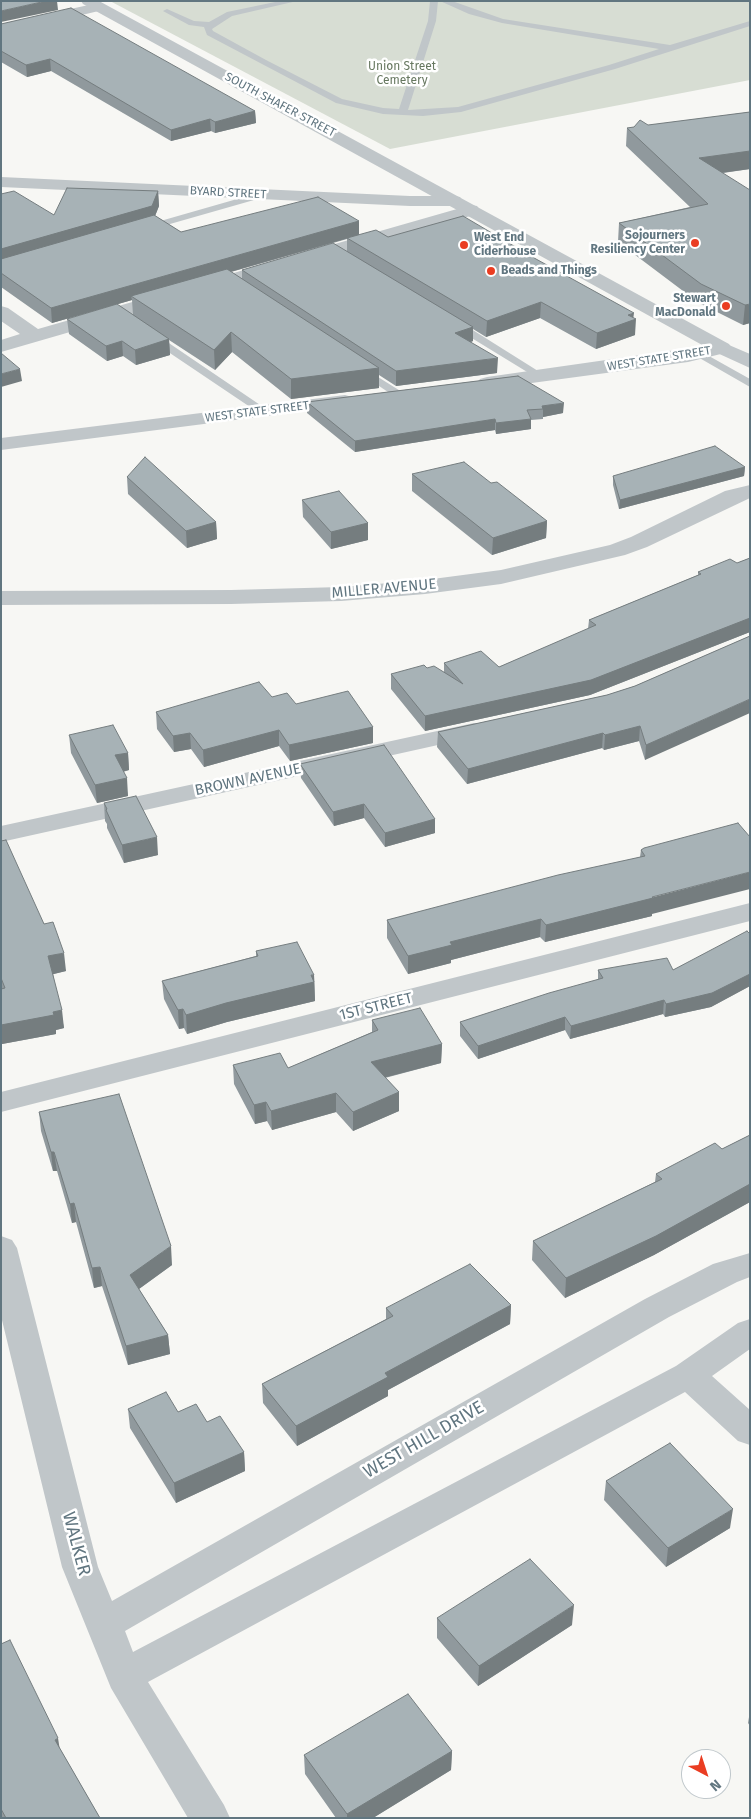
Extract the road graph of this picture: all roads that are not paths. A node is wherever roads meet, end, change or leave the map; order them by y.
1 (293, 1) edge
2 (434, 1) edge
3 (444, 1) edge
4 (93, 4) edge
5 (167, 11) dead end
6 (750, 23) edge
7 (210, 25) junction
8 (1, 29) edge
9 (670, 48) junction
10 (403, 112) junction
11 (1, 182) edge
12 (265, 194) junction
13 (454, 201) junction
14 (471, 210) junction
15 (133, 232) edge
16 (1, 312) edge
17 (450, 321) edge
18 (142, 330) edge
19 (35, 336) junction
20 (749, 340) edge
21 (1, 346) edge
22 (722, 348) junction
23 (700, 354) junction
24 (349, 361) edge
25 (750, 362) edge
26 (541, 376) junction
27 (750, 384) edge
28 (472, 385) edge
29 (405, 393) joint
30 (263, 411) junction
31 (1, 444) edge
32 (750, 490) edge
33 (1, 598) edge
34 (494, 726) edge
35 (1, 834) edge
36 (750, 912) edge
37 (1, 1102) edge
38 (1, 1248) edge
39 (750, 1265) edge
40 (750, 1332) edge
41 (688, 1375) junction
42 (750, 1431) edge
43 (103, 1625) junction
44 (124, 1676) junction
45 (210, 1818) edge

1 - 7 lane
2 - 10 lane
3 - 9 lane
4 - 8 street
4 - 13 street, SOUTH SHAFER STREET
5 - 7 lane
6 - 9 lane
7 - 10 lane
9 - 10 lane
11 - 12 street, BYARD STREET
12 - 13 street, BYARD STREET
12 - 15 lane
13 - 14 street, SOUTH SHAFER STREET
14 - 19 street
14 - 22 street, SOUTH SHAFER STREET
16 - 19 street
17 - 26 lane
18 - 30 lane
19 - 21 street
20 - 22 street, WEST STATE STREET
22 - 23 street, WEST STATE STREET
22 - 25 street, SOUTH SHAFER STREET
23 - 26 street, WEST STATE STREET
23 - 27 lane
24 - 29 lane
26 - 28 street, WEST STATE STREET
29 - 30 street, WEST STATE STREET
30 - 31 street, WEST STATE STREET
32 - 33 street, MILLER AVENUE
34 - 35 street, BROWN AVENUE
36 - 37 street, 1ST STREET
38 - 43 street, WALKER
39 - 43 street, WEST HILL DRIVE
40 - 41 street
41 - 42 street
41 - 44 street
43 - 44 street, WALKER
44 - 45 street, WALKER

